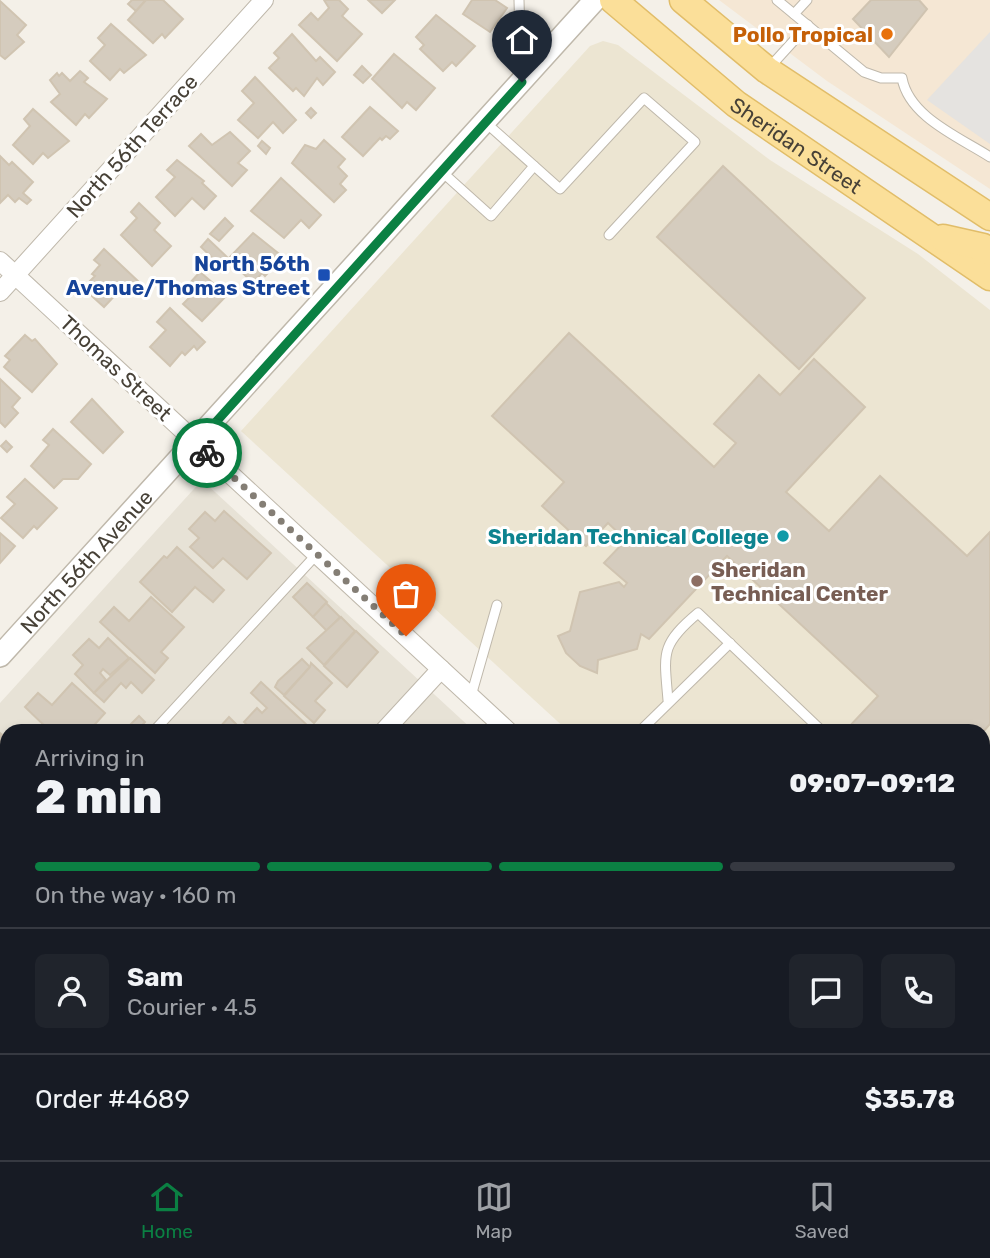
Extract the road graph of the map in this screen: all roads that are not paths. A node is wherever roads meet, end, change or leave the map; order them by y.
1 (264, 0) edge
2 (519, 0) edge
3 (595, 0) edge
4 (613, 0) edge
5 (683, 0) edge
6 (777, 0) edge
7 (807, 0) edge
8 (794, 14) junction
9 (808, 25) junction
10 (766, 70) junction
11 (522, 82) junction
12 (485, 122) junction
13 (990, 157) edge
14 (534, 166) junction
15 (441, 171) junction
16 (990, 217) edge
17 (609, 235) dead end
18 (931, 236) junction
19 (990, 252) edge
20 (0, 261) edge
21 (15, 275) junction
22 (990, 277) edge
23 (0, 292) edge
24 (197, 443) junction
25 (317, 554) junction
26 (497, 605) dead end
27 (730, 643) junction
28 (0, 656) edge
29 (441, 669) junction
30 (471, 696) junction
31 (668, 700) junction
32 (160, 724) edge
33 (390, 724) edge
34 (501, 724) edge
35 (646, 724) edge
36 (815, 724) edge

1 - 21 street, North 56th Terrace
2 - 11 lane
3 - 11 street, North 56th Avenue
4 - 18 main road, Sheridan Street
5 - 10 main road, Sheridan Street
6 - 8 lane
7 - 8 lane
8 - 9 lane
9 - 10 lane
9 - 13 lane
10 - 16 main road, Sheridan Street
11 - 12 street, North 56th Avenue
12 - 14 lane
12 - 15 street, North 56th Avenue
14 - 15 lane
14 - 17 lane
15 - 24 street, North 56th Avenue
18 - 19 main road
18 - 22 main road, Sheridan Street
20 - 21 street, Thomas Street
21 - 23 street, North 56th Terrace
21 - 24 street, Thomas Street
24 - 25 street, Thomas Street
24 - 28 street, North 56th Avenue
25 - 29 street, Thomas Street
25 - 32 lane
26 - 30 lane
27 - 31 lane
27 - 31 lane
27 - 36 lane
29 - 30 street, Thomas Street
29 - 33 street
30 - 34 street, Thomas Street
31 - 35 lane

